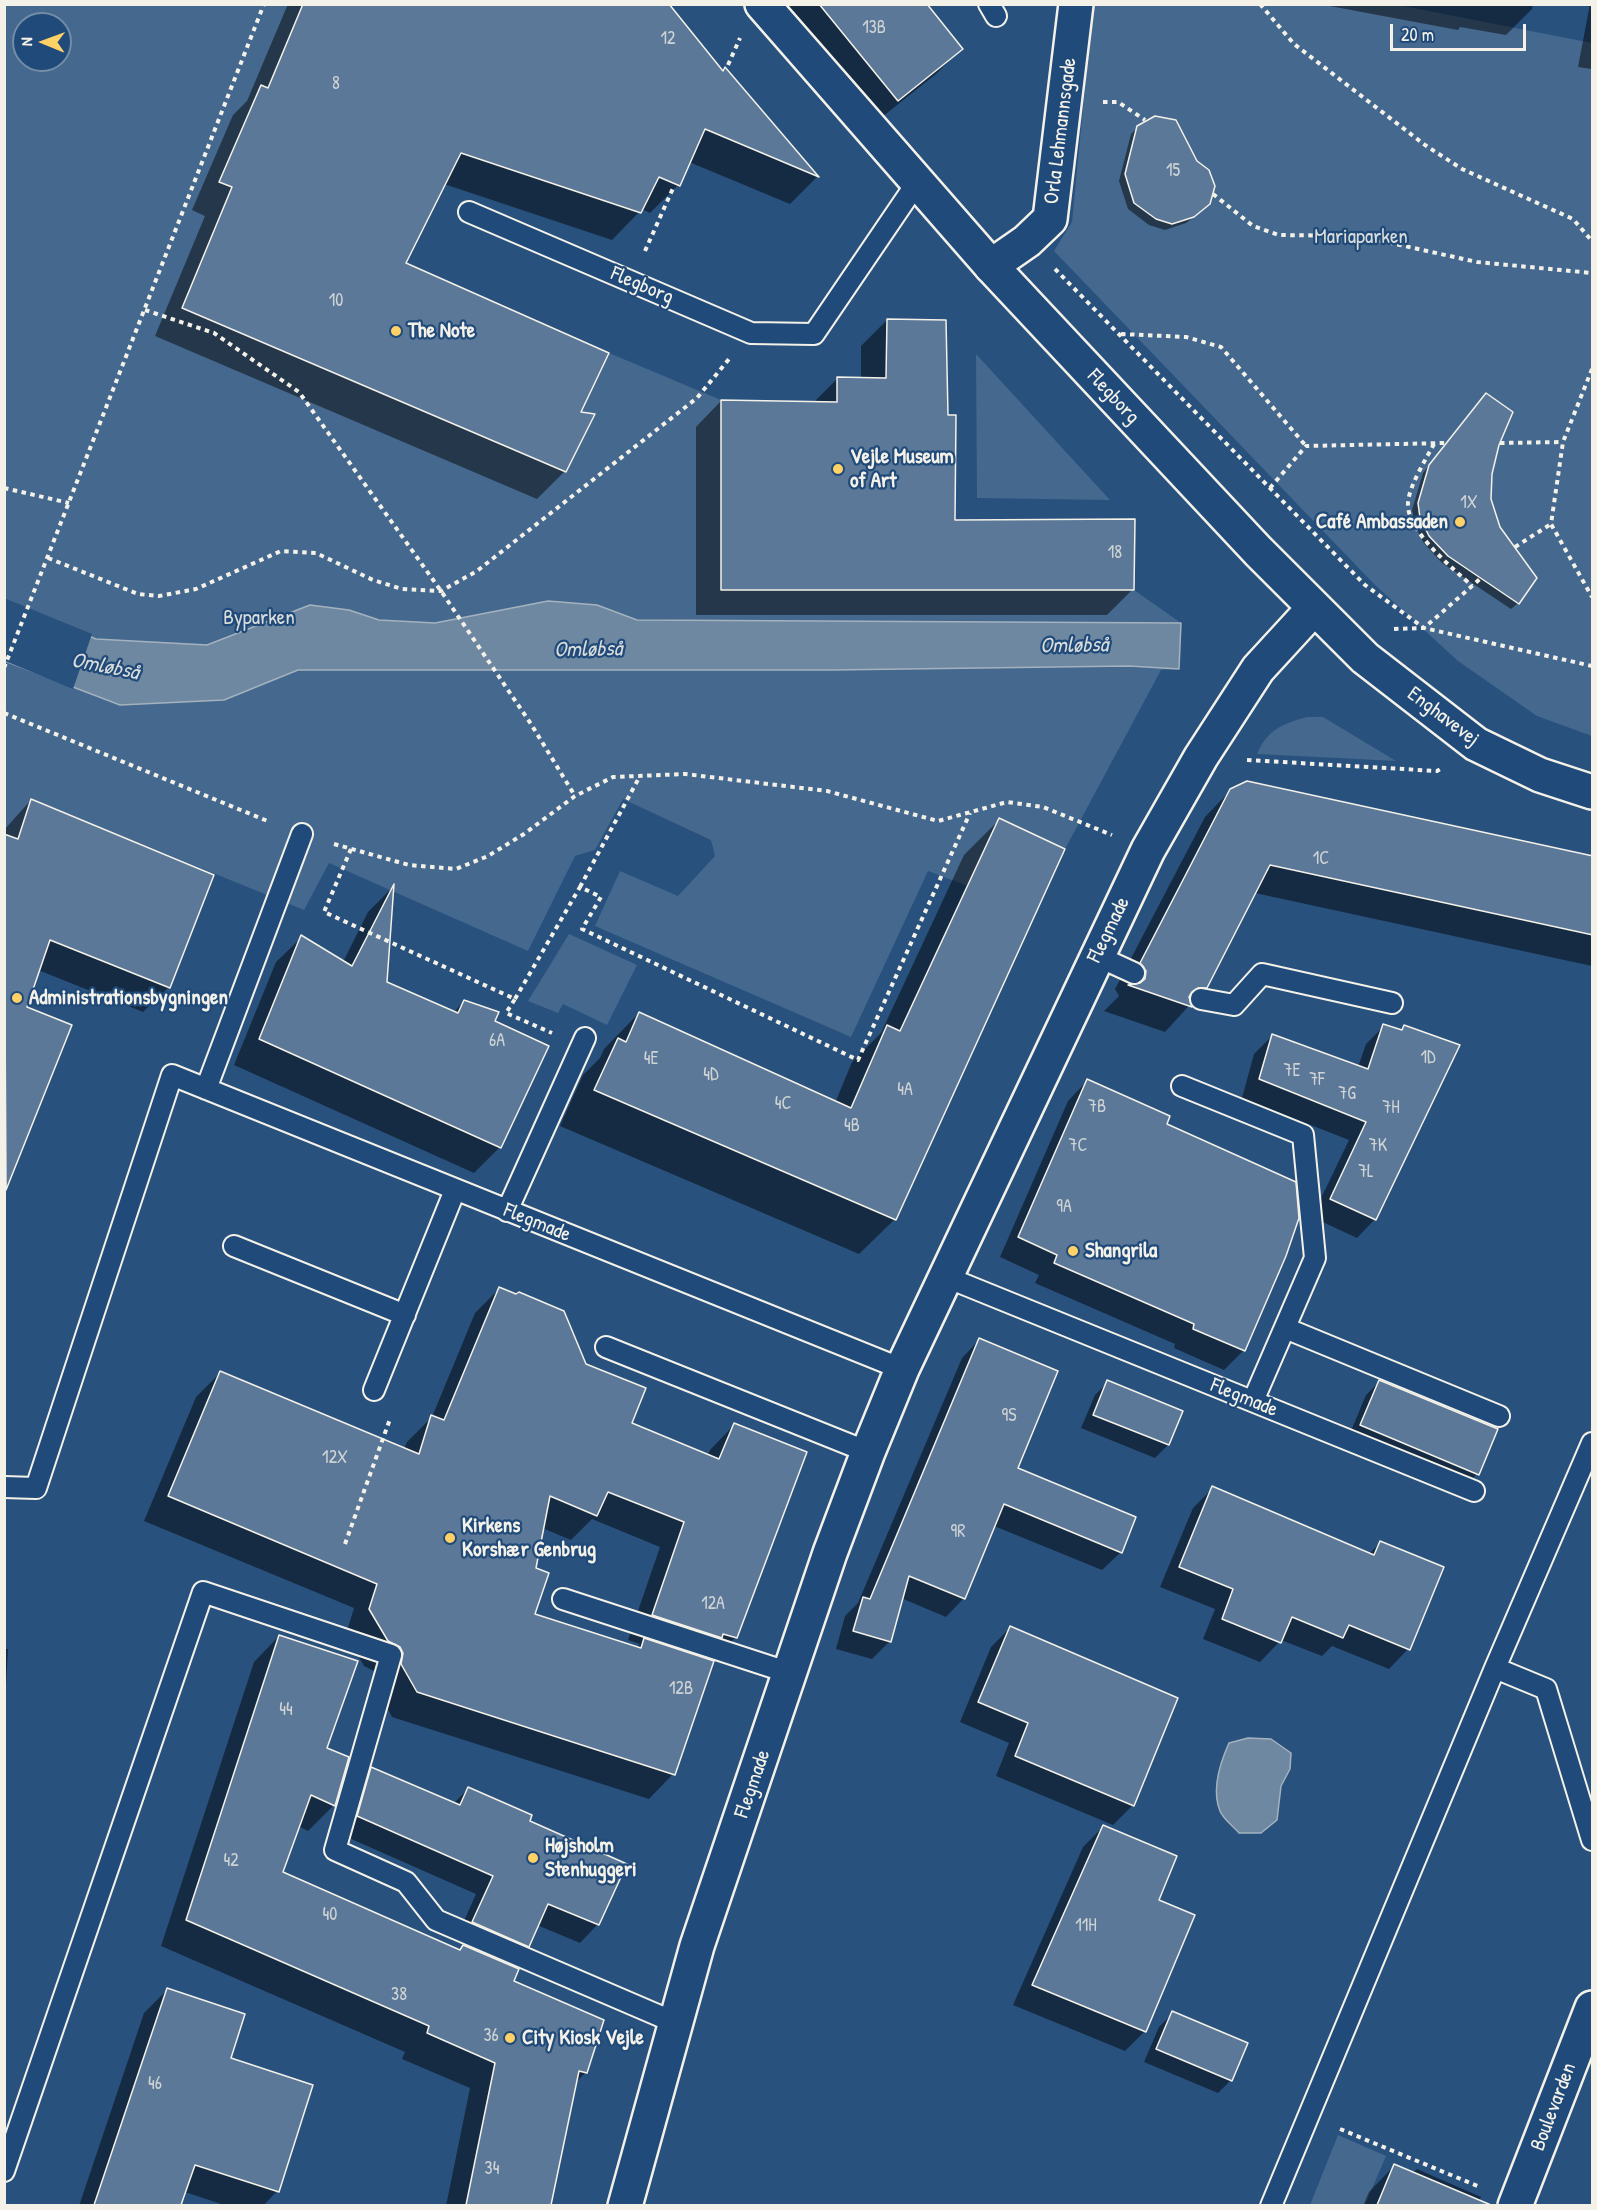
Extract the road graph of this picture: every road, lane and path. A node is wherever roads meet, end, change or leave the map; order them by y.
1 (264, 4) edge
2 (762, 4) edge
3 (1076, 4) edge
4 (1263, 6) edge
5 (918, 181) junction
6 (674, 186) dead end
7 (1213, 194) dead end
8 (469, 212) dead end
9 (1027, 241) junction
10 (1593, 241) edge
11 (991, 266) junction
12 (1593, 273) edge
13 (632, 281) junction
14 (145, 310) junction
15 (751, 333) junction
16 (1120, 334) junction
17 (1593, 369) edge
18 (1563, 442) junction
19 (1445, 443) dead end
20 (1500, 443) dead end
21 (1434, 444) junction
22 (1306, 446) junction
23 (4, 488) edge
24 (1269, 488) junction
25 (69, 503) junction
26 (1551, 524) junction
27 (1515, 547) dead end
28 (48, 558) junction
29 (1480, 579) dead end
30 (1472, 586) junction
31 (441, 591) junction
32 (1593, 597) edge
33 (1314, 608) junction
34 (1424, 628) junction
35 (1365, 658) junction
36 (1593, 666) edge
37 (4, 668) edge
38 (4, 713) edge
39 (1476, 744) junction
40 (1201, 758) junction
41 (640, 776) junction
42 (1593, 792) edge
43 (575, 796) junction
44 (970, 813) junction
45 (302, 834) junction
46 (351, 849) junction
47 (1148, 850) junction
48 (580, 886) junction
49 (1097, 956) junction
50 (1134, 973) dead end
51 (515, 999) junction
52 (1201, 999) dead end
53 (1392, 1003) dead end
54 (557, 1035) dead end
55 (585, 1038) dead end
56 (1182, 1086) dead end
57 (206, 1089) junction
58 (454, 1190) junction
59 (507, 1211) junction
60 (234, 1246) dead end
61 (946, 1277) junction
62 (405, 1315) junction
63 (1285, 1328) junction
64 (606, 1347) dead end
65 (902, 1369) junction
66 (374, 1390) joint
67 (1253, 1401) junction
68 (1499, 1416) dead end
69 (1593, 1443) edge
70 (868, 1452) junction
71 (4, 1487) edge
72 (1474, 1491) dead end
73 (345, 1544) dead end
74 (563, 1599) dead end
75 (1495, 1668) junction
76 (790, 1673) junction
77 (1593, 1840) edge
78 (1591, 2015) edge
79 (676, 2023) junction
80 (1308, 2116) junction
81 (4, 2171) edge
82 (1516, 2204) edge
83 (625, 2205) edge
84 (1271, 2205) edge

1 - 14 path
2 - 5 street, Flegborg
3 - 9 street, Orla Lehmannsgade
4 - 10 path
5 - 11 street, Flegborg
5 - 15 lane, Flegborg
6 - 13 path
7 - 12 path
8 - 13 lane, Flegborg
9 - 11 street, Orla Lehmannsgade
9 - 16 path
11 - 33 street, Flegborg
13 - 15 lane, Flegborg
14 - 25 path
14 - 31 path
15 - 31 path
16 - 22 path
16 - 24 path
17 - 18 path
18 - 20 path
18 - 26 path
19 - 21 path
21 - 22 path
21 - 30 path
22 - 24 path
23 - 25 path
24 - 34 path
25 - 28 path
26 - 27 path
26 - 32 path
28 - 31 path
28 - 37 path
29 - 30 path
30 - 34 path
31 - 43 path
33 - 35 street, Enghavevej
33 - 40 street, Flegmade
34 - 35 path
34 - 36 path
35 - 39 street, Enghavevej
38 - 45 path
39 - 40 path
39 - 42 street, Enghavevej
40 - 47 street, Flegmade
41 - 43 path
41 - 44 path
41 - 48 path
43 - 46 path
44 - 47 path
44 - 48 path
45 - 46 path
45 - 57 lane
46 - 51 path
47 - 49 street, Flegmade
48 - 51 path
49 - 50 lane
49 - 61 street, Flegmade
51 - 54 path
52 - 53 lane
55 - 59 lane
56 - 63 lane
57 - 58 lane, Flegmade
57 - 71 lane, Flegmade
58 - 59 lane, Flegmade
58 - 62 lane
59 - 65 lane, Flegmade
60 - 62 lane
61 - 65 street, Flegmade
61 - 67 lane, Flegmade
62 - 66 lane
63 - 67 lane
63 - 68 lane
64 - 70 lane
65 - 70 street, Flegmade
66 - 73 path
67 - 72 lane, Flegmade
69 - 75 lane
70 - 76 street, Flegmade
74 - 76 lane
75 - 77 lane
75 - 80 lane
76 - 79 street, Flegmade
78 - 82 street, Boulevarden
79 - 81 lane
79 - 83 street, Flegmade
80 - 82 path
80 - 84 lane

